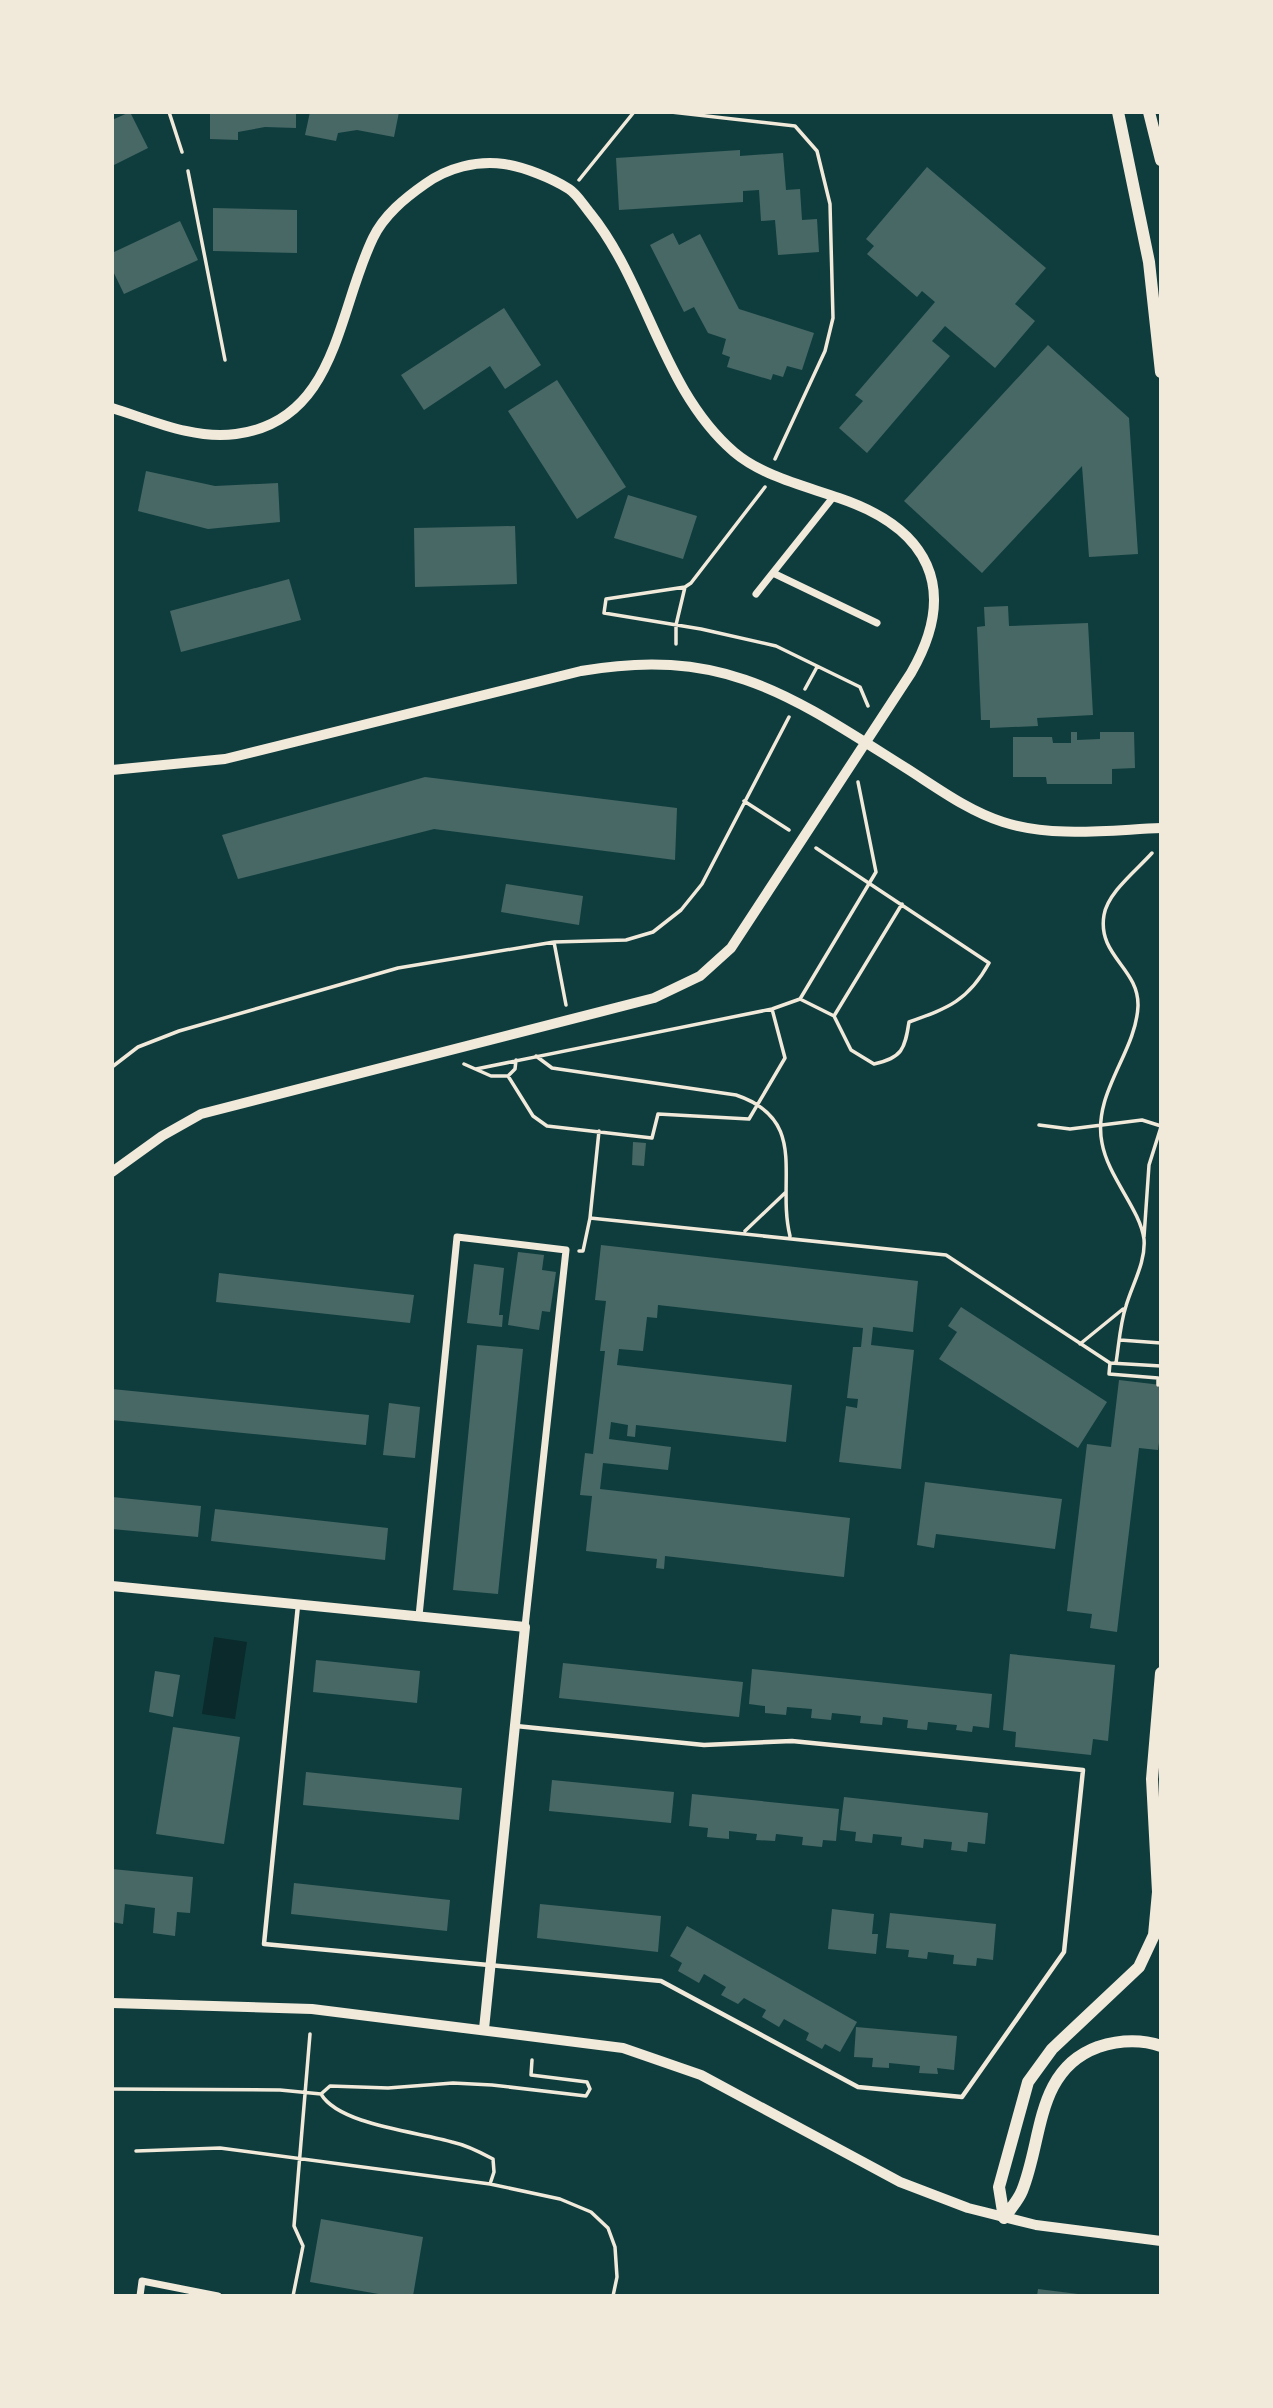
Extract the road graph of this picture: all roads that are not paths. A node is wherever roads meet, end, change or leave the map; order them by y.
1 (1118, 112) edge
2 (1150, 112) edge
3 (1161, 160) edge
4 (1161, 372) edge
5 (112, 408) edge
6 (834, 496) junction
7 (773, 573) junction
8 (756, 594) dead end
9 (877, 624) dead end
10 (865, 743) junction
11 (112, 770) edge
12 (1161, 828) edge
13 (112, 1172) edge
14 (112, 1586) edge
15 (299, 1604) junction
16 (419, 1616) junction
17 (525, 1627) junction
18 (1161, 1673) edge
19 (1161, 1683) edge
20 (515, 1726) junction
21 (490, 1965) junction
22 (112, 2003) edge
23 (484, 2029) junction
24 (1161, 2046) edge
25 (1004, 2218) junction
26 (1161, 2241) edge
27 (140, 2296) edge
28 (218, 2296) edge

1 - 4 main road
2 - 3 main road
5 - 6 street
6 - 7 street
6 - 10 street
7 - 8 street
7 - 9 street
10 - 11 street
10 - 12 street
10 - 13 street
14 - 15 street
15 - 16 street
15 - 21 lane
16 - 17 street
16 - 17 street
17 - 20 street
18 - 19 main road
19 - 25 main road
20 - 21 street
20 - 21 lane
21 - 23 street
22 - 23 street
23 - 25 street
24 - 25 main road
25 - 26 street
27 - 28 street

